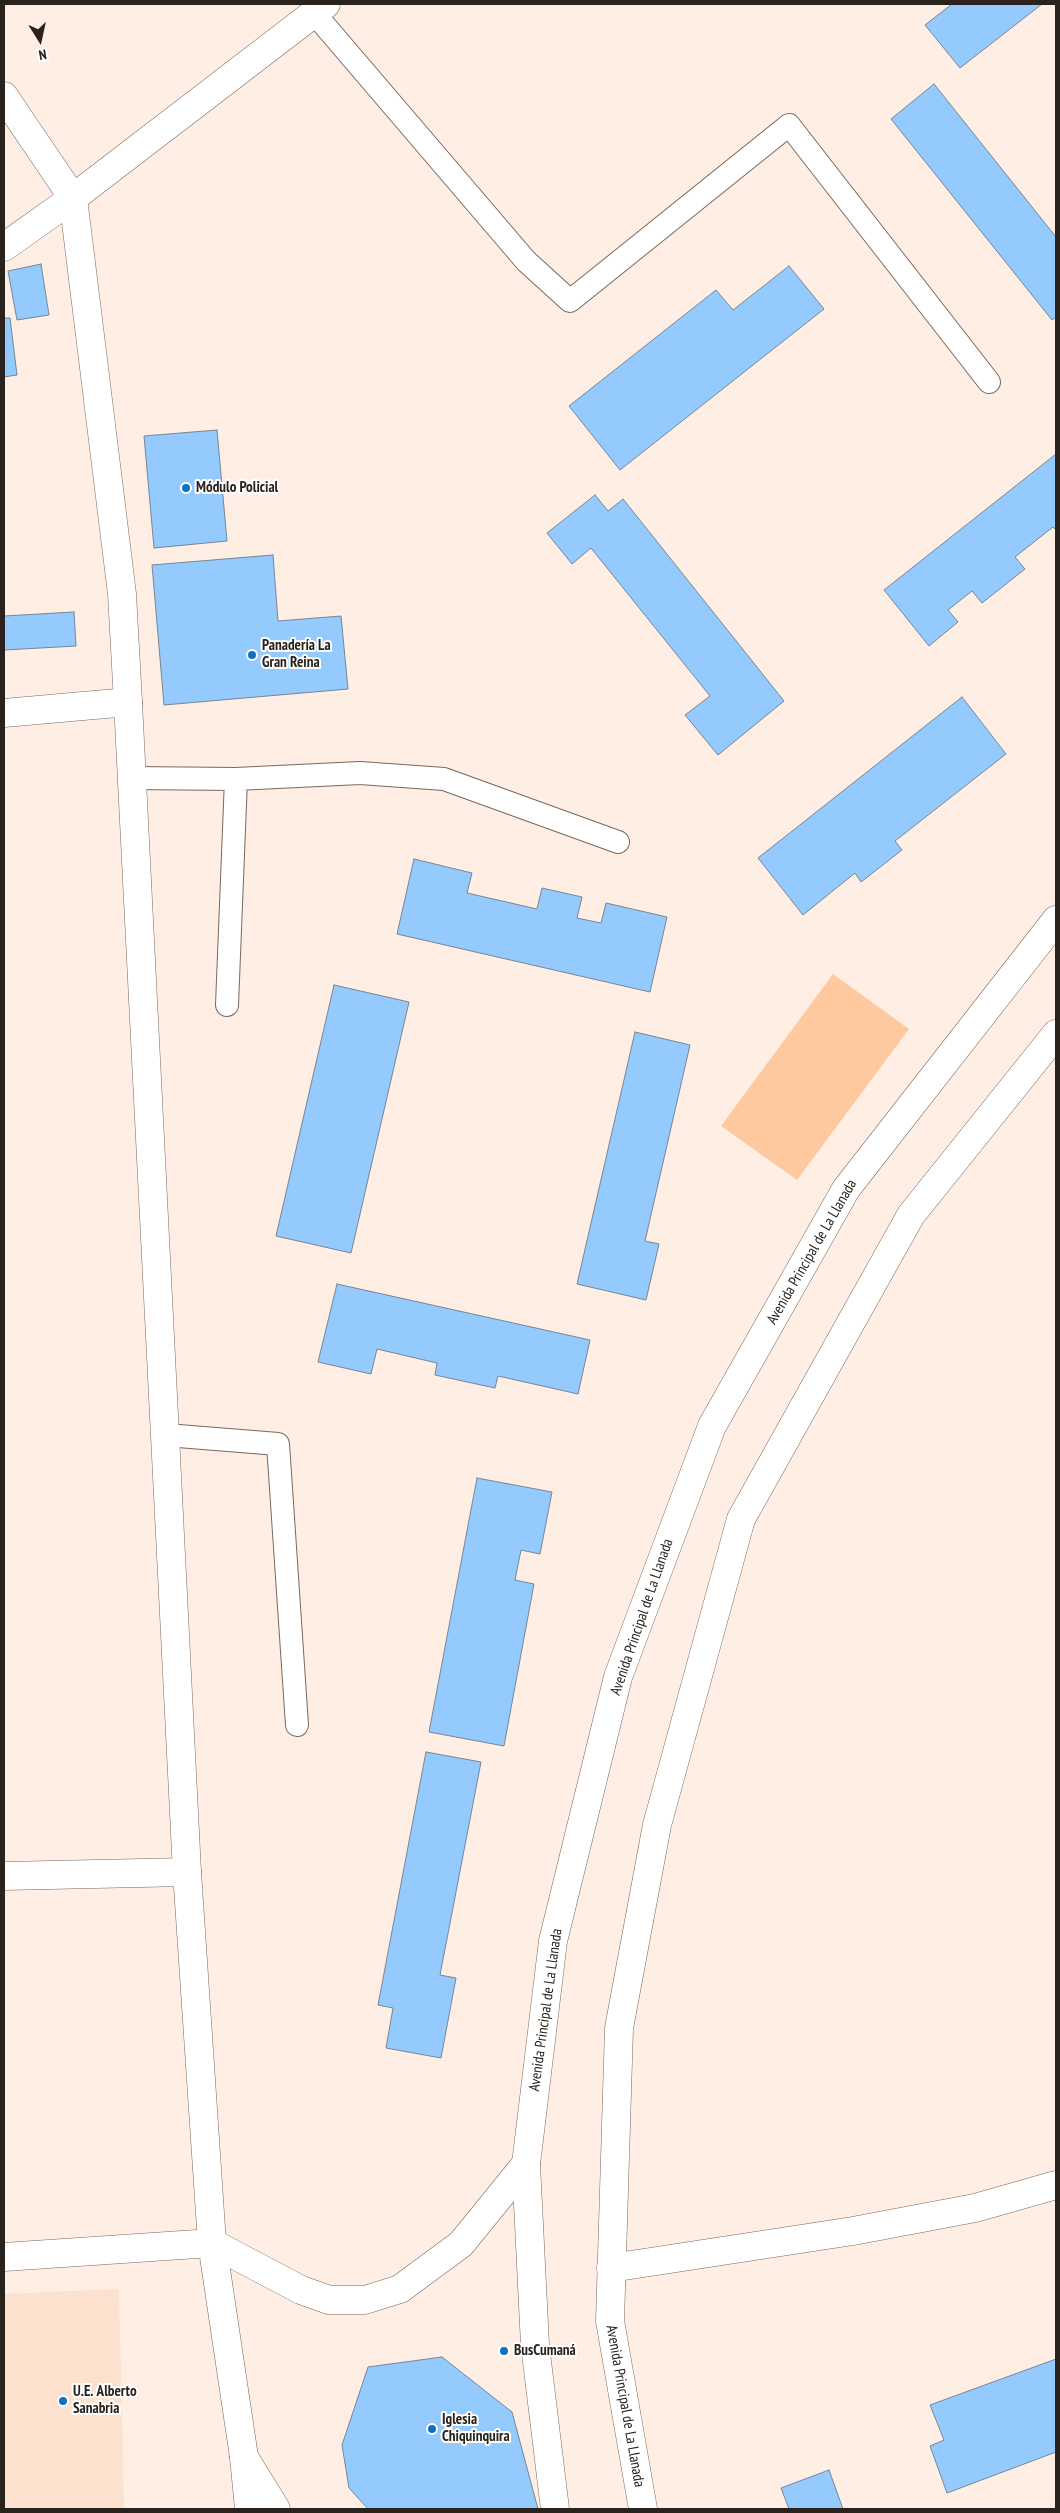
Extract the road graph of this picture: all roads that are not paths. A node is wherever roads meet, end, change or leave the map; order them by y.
1 (320, 8) edge
2 (4, 96) edge
3 (73, 198) junction
4 (4, 247) edge
5 (989, 382) dead end
6 (128, 702) junction
7 (4, 713) edge
8 (132, 778) junction
9 (236, 780) junction
10 (618, 842) dead end
11 (1056, 920) edge
12 (227, 1005) dead end
13 (1056, 1034) edge
14 (166, 1435) junction
15 (297, 1725) dead end
16 (187, 1872) junction
17 (4, 1876) edge
18 (526, 2164) junction
19 (1056, 2185) edge
20 (212, 2243) junction
21 (4, 2257) edge
22 (611, 2268) junction
23 (244, 2457) junction
24 (249, 2509) edge
25 (276, 2509) edge
26 (555, 2509) edge
27 (643, 2509) edge

1 - 3 street
1 - 5 lane
2 - 3 street
3 - 4 street
3 - 6 street
6 - 7 street
6 - 8 street
8 - 9 lane
8 - 14 street
9 - 10 lane
9 - 12 lane
11 - 18 street, Avenida Principal de La Llanada
13 - 22 street, Avenida Principal de La Llanada
14 - 15 lane
14 - 16 street
16 - 17 street
16 - 20 street
18 - 20 street
18 - 26 street, Avenida Principal de La Llanada
19 - 22 street
20 - 21 street
20 - 23 street
22 - 27 street, Avenida Principal de La Llanada
23 - 24 street
23 - 25 street

